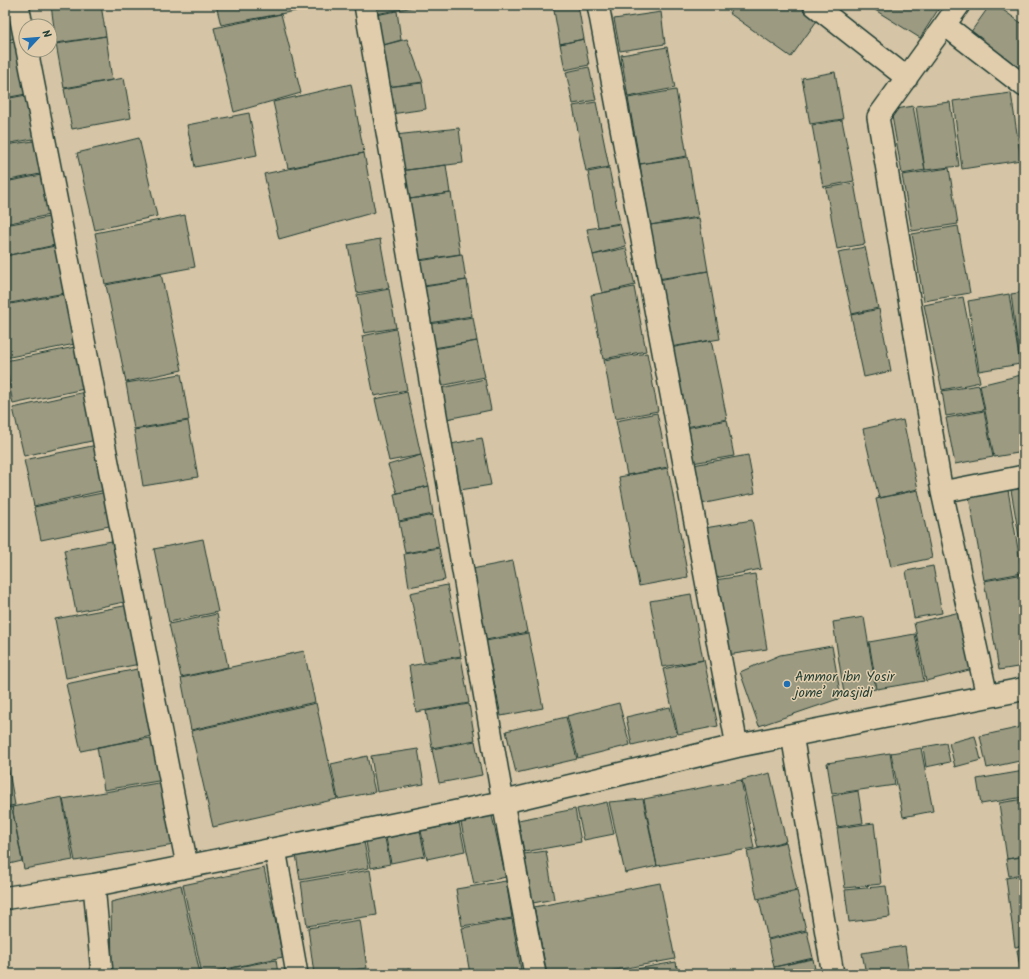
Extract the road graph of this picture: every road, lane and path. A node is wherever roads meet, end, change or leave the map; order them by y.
1 (18, 5) edge
2 (365, 5) edge
3 (598, 5) edge
4 (814, 5) edge
5 (959, 5) edge
6 (21, 18) edge
7 (945, 25) junction
8 (29, 58) edge
9 (907, 78) junction
10 (1024, 86) edge
11 (1024, 476) edge
12 (942, 492) junction
13 (1024, 690) edge
14 (987, 696) junction
15 (792, 736) junction
16 (737, 746) junction
17 (503, 802) junction
18 (275, 849) junction
19 (187, 866) junction
20 (94, 885) junction
21 (5, 898) edge
22 (102, 974) edge
23 (297, 974) edge
24 (534, 974) edge
25 (833, 974) edge

1 - 6 street
2 - 17 street
3 - 16 street
4 - 9 street
5 - 7 street
7 - 9 street
7 - 10 street
8 - 19 street
9 - 12 street
11 - 12 street
12 - 14 street
13 - 14 street
14 - 15 street
15 - 16 street
15 - 25 street
16 - 17 street
17 - 18 street
17 - 24 street
18 - 19 street
18 - 23 street
19 - 20 street
20 - 21 street
20 - 22 street

